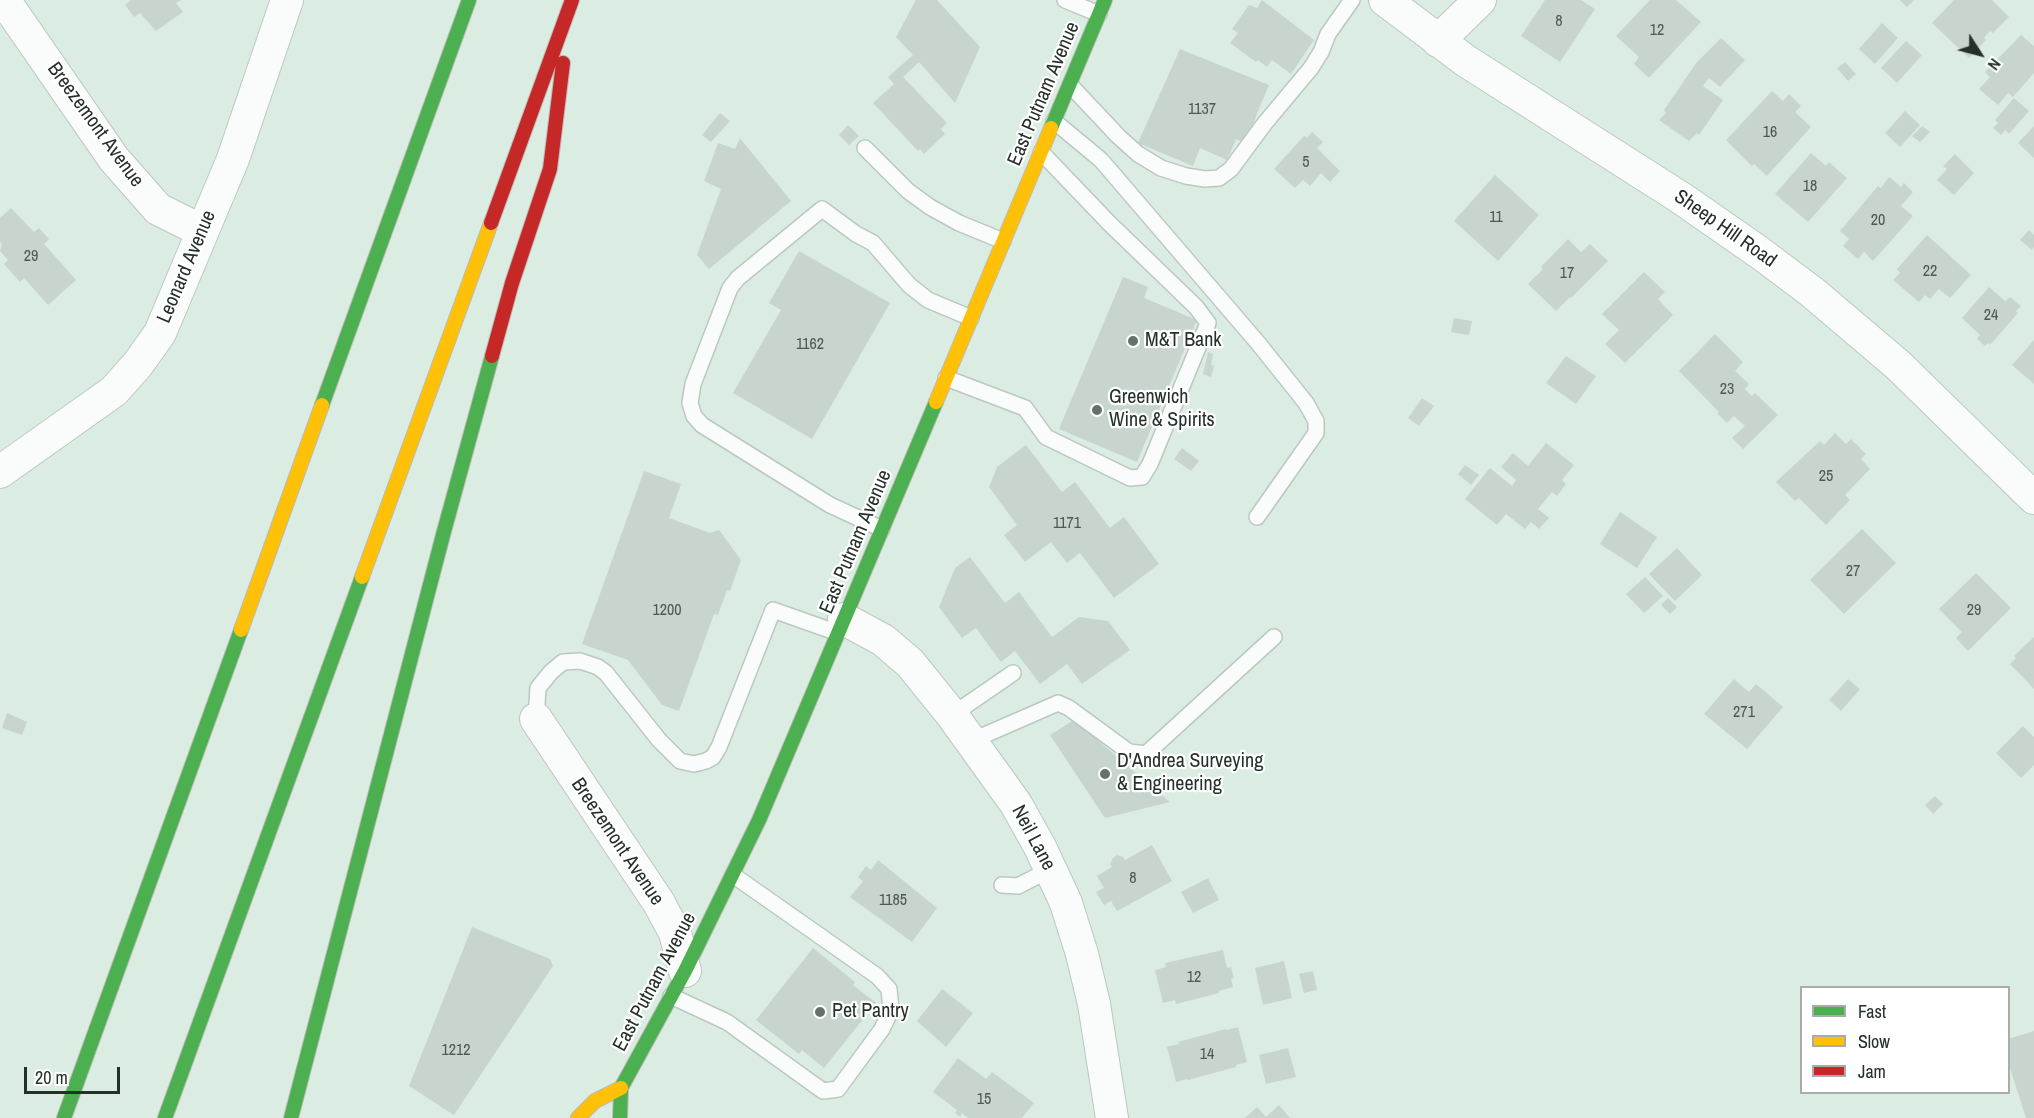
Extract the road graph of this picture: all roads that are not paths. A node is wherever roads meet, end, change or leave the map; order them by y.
1 (4, 0) edge
2 (287, 0) edge
3 (469, 0) edge
4 (1065, 0) edge
5 (1352, 0) edge
6 (1385, 0) edge
7 (1480, 0) edge
8 (571, 3) edge
9 (1102, 7) edge
10 (1438, 41) junction
11 (1070, 85) junction
12 (1054, 121) junction
13 (866, 148) dead end
14 (1041, 152) junction
15 (202, 231) junction
16 (1003, 241) junction
17 (970, 318) junction
18 (946, 378) junction
19 (0, 472) edge
20 (2034, 498) edge
21 (1257, 517) dead end
22 (882, 529) junction
23 (841, 626) junction
24 (1274, 637) dead end
25 (1012, 673) dead end
26 (952, 715) junction
27 (536, 719) joint
28 (972, 741) junction
29 (1051, 869) junction
30 (733, 876) junction
31 (1002, 885) dead end
32 (678, 983) junction
33 (621, 1088) junction
34 (64, 1118) edge
35 (165, 1118) edge
36 (291, 1118) edge
37 (579, 1118) edge
38 (620, 1118) edge
39 (1112, 1118) edge

1 - 15 street, Breezemont Avenue
2 - 15 street, Leonard Avenue
3 - 34 main road
4 - 9 lane
5 - 11 lane
6 - 10 street, Sheep Hill Road
7 - 10 street
8 - 35 main road
8 - 36 main road
9 - 11 main road, East Putnam Avenue
10 - 20 street, Sheep Hill Road
11 - 12 main road, East Putnam Avenue
12 - 14 main road, East Putnam Avenue
12 - 21 lane
13 - 16 lane
14 - 16 main road, East Putnam Avenue
14 - 18 lane
15 - 19 street, Leonard Avenue
16 - 17 main road, East Putnam Avenue
17 - 18 main road, East Putnam Avenue
17 - 22 lane
18 - 22 main road, East Putnam Avenue
22 - 23 main road, East Putnam Avenue
23 - 26 street, Neil Lane
23 - 27 lane
23 - 30 main road, East Putnam Avenue
24 - 28 lane
25 - 26 lane
26 - 28 street, Neil Lane
27 - 32 street, Breezemont Avenue
28 - 29 street, Neil Lane
29 - 31 lane
29 - 39 street, Neil Lane
30 - 32 main road, East Putnam Avenue
30 - 32 lane
32 - 33 main road, East Putnam Avenue
33 - 37 main road
33 - 38 main road, East Putnam Avenue

